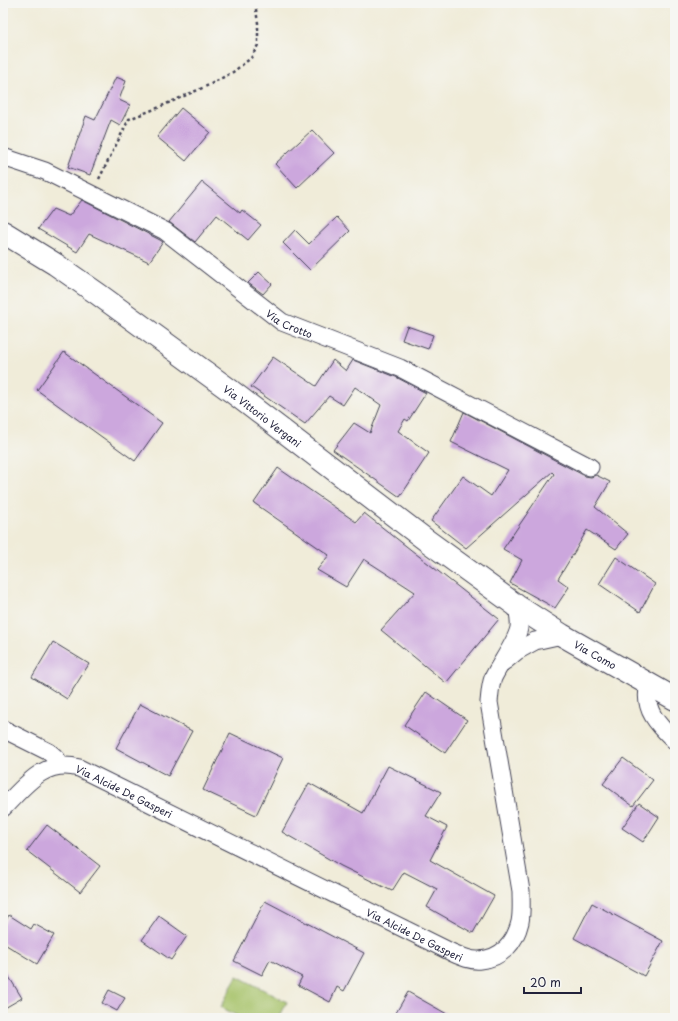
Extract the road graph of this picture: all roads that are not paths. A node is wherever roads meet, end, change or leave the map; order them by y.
1 (3, 157) edge
2 (3, 232) edge
3 (590, 467) dead end
4 (517, 606) junction
5 (562, 635) junction
6 (501, 663) junction
7 (649, 684) junction
8 (675, 699) edge
9 (3, 729) edge
10 (675, 741) edge
11 (60, 765) junction
12 (3, 808) edge

1 - 3 street, Via Crotto
2 - 4 street, Via Vittorio Vergani
4 - 5 street, Via Como
4 - 6 street, Via Alcide De Gasperi
5 - 6 street, Via Alcide De Gasperi
5 - 7 street, Via Como
6 - 11 street, Via Alcide De Gasperi
7 - 8 street, Via Como
7 - 10 street
9 - 11 street
11 - 12 street

